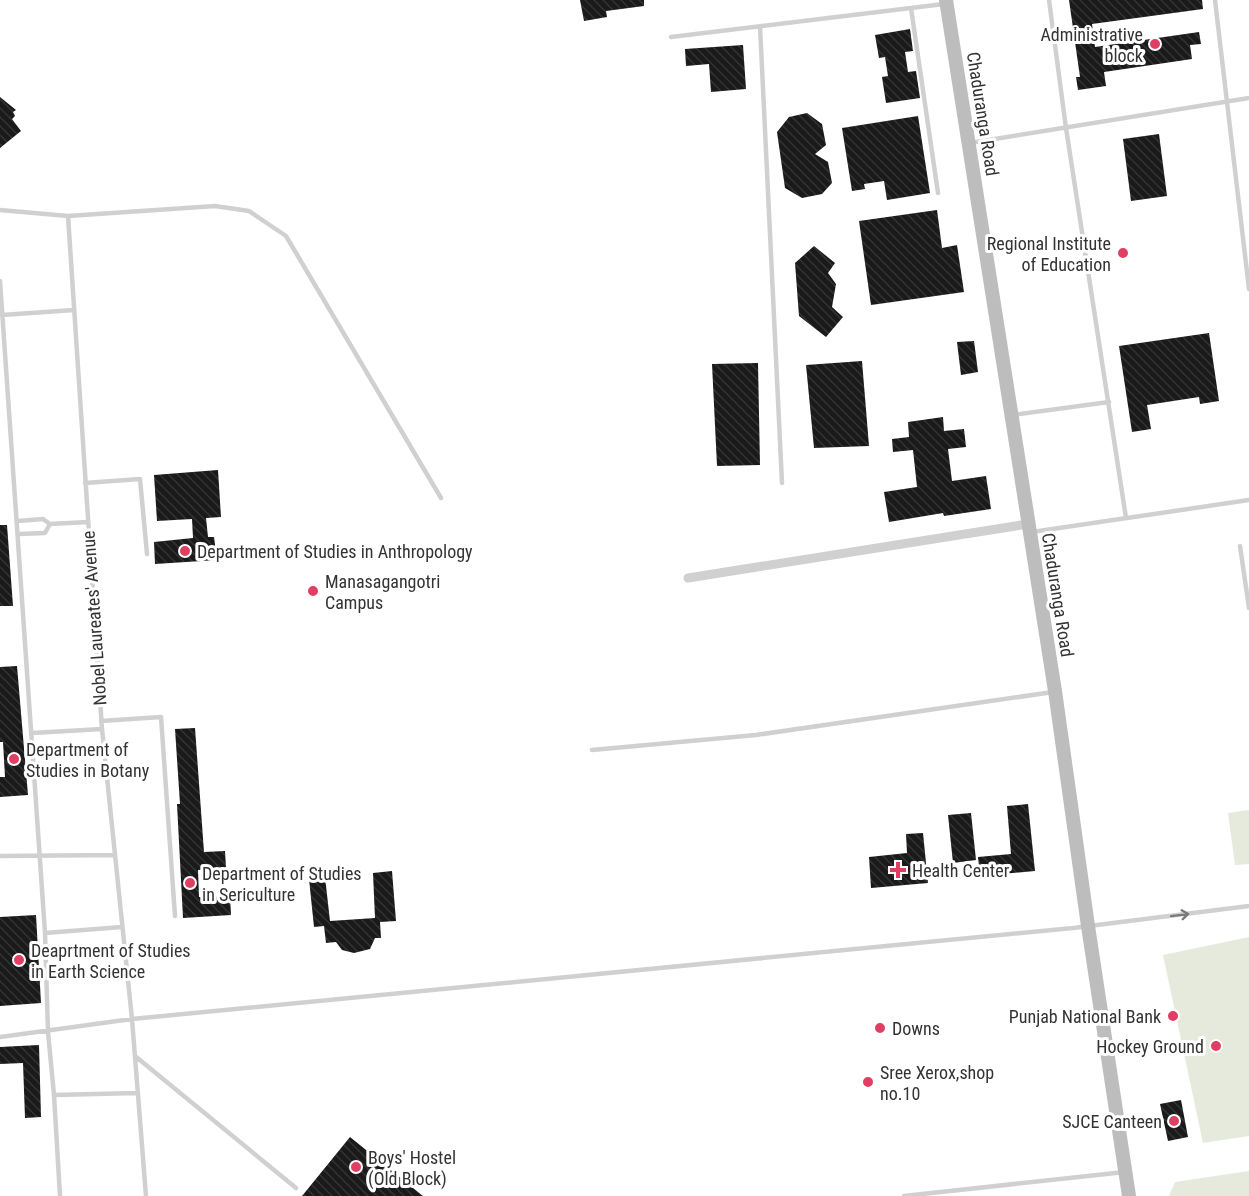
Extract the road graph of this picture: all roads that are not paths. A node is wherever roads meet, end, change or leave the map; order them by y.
1 (1049, 0) edge
2 (1215, 0) edge
3 (946, 2) edge
4 (911, 8) junction
5 (760, 26) junction
6 (670, 37) dead end
7 (1249, 98) edge
8 (1227, 102) junction
9 (1066, 128) junction
10 (969, 143) junction
11 (938, 194) dead end
12 (0, 210) edge
13 (68, 216) junction
14 (0, 281) edge
15 (1249, 289) edge
16 (74, 310) junction
17 (2, 315) junction
18 (1109, 402) junction
19 (1012, 415) junction
20 (85, 483) junction
21 (782, 483) dead end
22 (441, 498) dead end
23 (1249, 500) edge
24 (1126, 518) junction
25 (18, 520) junction
26 (88, 522) junction
27 (50, 524) junction
28 (1029, 528) junction
29 (19, 534) junction
30 (1240, 546) dead end
31 (147, 554) dead end
32 (687, 578) dead end
33 (1249, 608) edge
34 (1055, 692) junction
35 (101, 721) junction
36 (102, 729) junction
37 (32, 733) junction
38 (592, 750) dead end
39 (115, 855) junction
40 (0, 856) edge
41 (40, 856) junction
42 (1249, 906) edge
43 (175, 916) dead end
44 (1088, 926) junction
45 (122, 927) junction
46 (45, 933) junction
47 (132, 1019) junction
48 (48, 1032) junction
49 (0, 1037) edge
50 (135, 1056) junction
51 (138, 1093) junction
52 (54, 1095) junction
53 (1125, 1172) junction
54 (296, 1188) dead end
55 (60, 1196) edge
56 (146, 1196) edge
57 (904, 1196) edge
58 (1129, 1196) edge

1 - 9 lane
2 - 8 lane
3 - 4 lane
3 - 10 street, Chaduranga Road
4 - 5 lane
4 - 11 lane
5 - 6 lane
5 - 21 lane
7 - 8 lane
8 - 9 lane
8 - 15 lane
9 - 10 lane
9 - 18 lane
10 - 19 street, Chaduranga Road
12 - 13 lane
13 - 16 lane, Nobel Laureates' Avenue
13 - 22 lane
14 - 17 lane
16 - 17 lane
16 - 20 lane, Nobel Laureates' Avenue
17 - 25 lane
18 - 19 lane
18 - 24 lane
19 - 28 street, Chaduranga Road
20 - 26 lane, Nobel Laureates' Avenue
20 - 31 lane
23 - 24 lane
24 - 28 lane
25 - 27 lane
25 - 29 lane
26 - 27 lane
26 - 35 lane, Nobel Laureates' Avenue
27 - 29 lane
28 - 32 street
28 - 34 street, Chaduranga Road
29 - 37 lane
30 - 33 lane
34 - 38 lane
34 - 44 street, Chaduranga Road
35 - 36 lane, Nobel Laureates' Avenue
35 - 43 lane
36 - 37 lane
36 - 39 lane, Nobel Laureates' Avenue
37 - 41 lane
39 - 41 lane
39 - 45 lane, Nobel Laureates' Avenue
40 - 41 lane
41 - 46 lane
44 -> 42 lane
44 - 47 lane
44 - 53 street, Chaduranga Road
45 - 46 lane
45 - 47 lane, Nobel Laureates' Avenue
46 - 48 lane
47 - 48 lane
47 - 50 lane, Nobel Laureates' Avenue
48 - 49 lane
48 - 52 lane
50 - 51 lane, Nobel Laureates' Avenue
50 - 54 lane
51 - 52 lane
51 - 56 lane, Nobel Laureates' Avenue
52 - 55 lane
53 - 57 lane
53 - 58 street, Chaduranga Road

